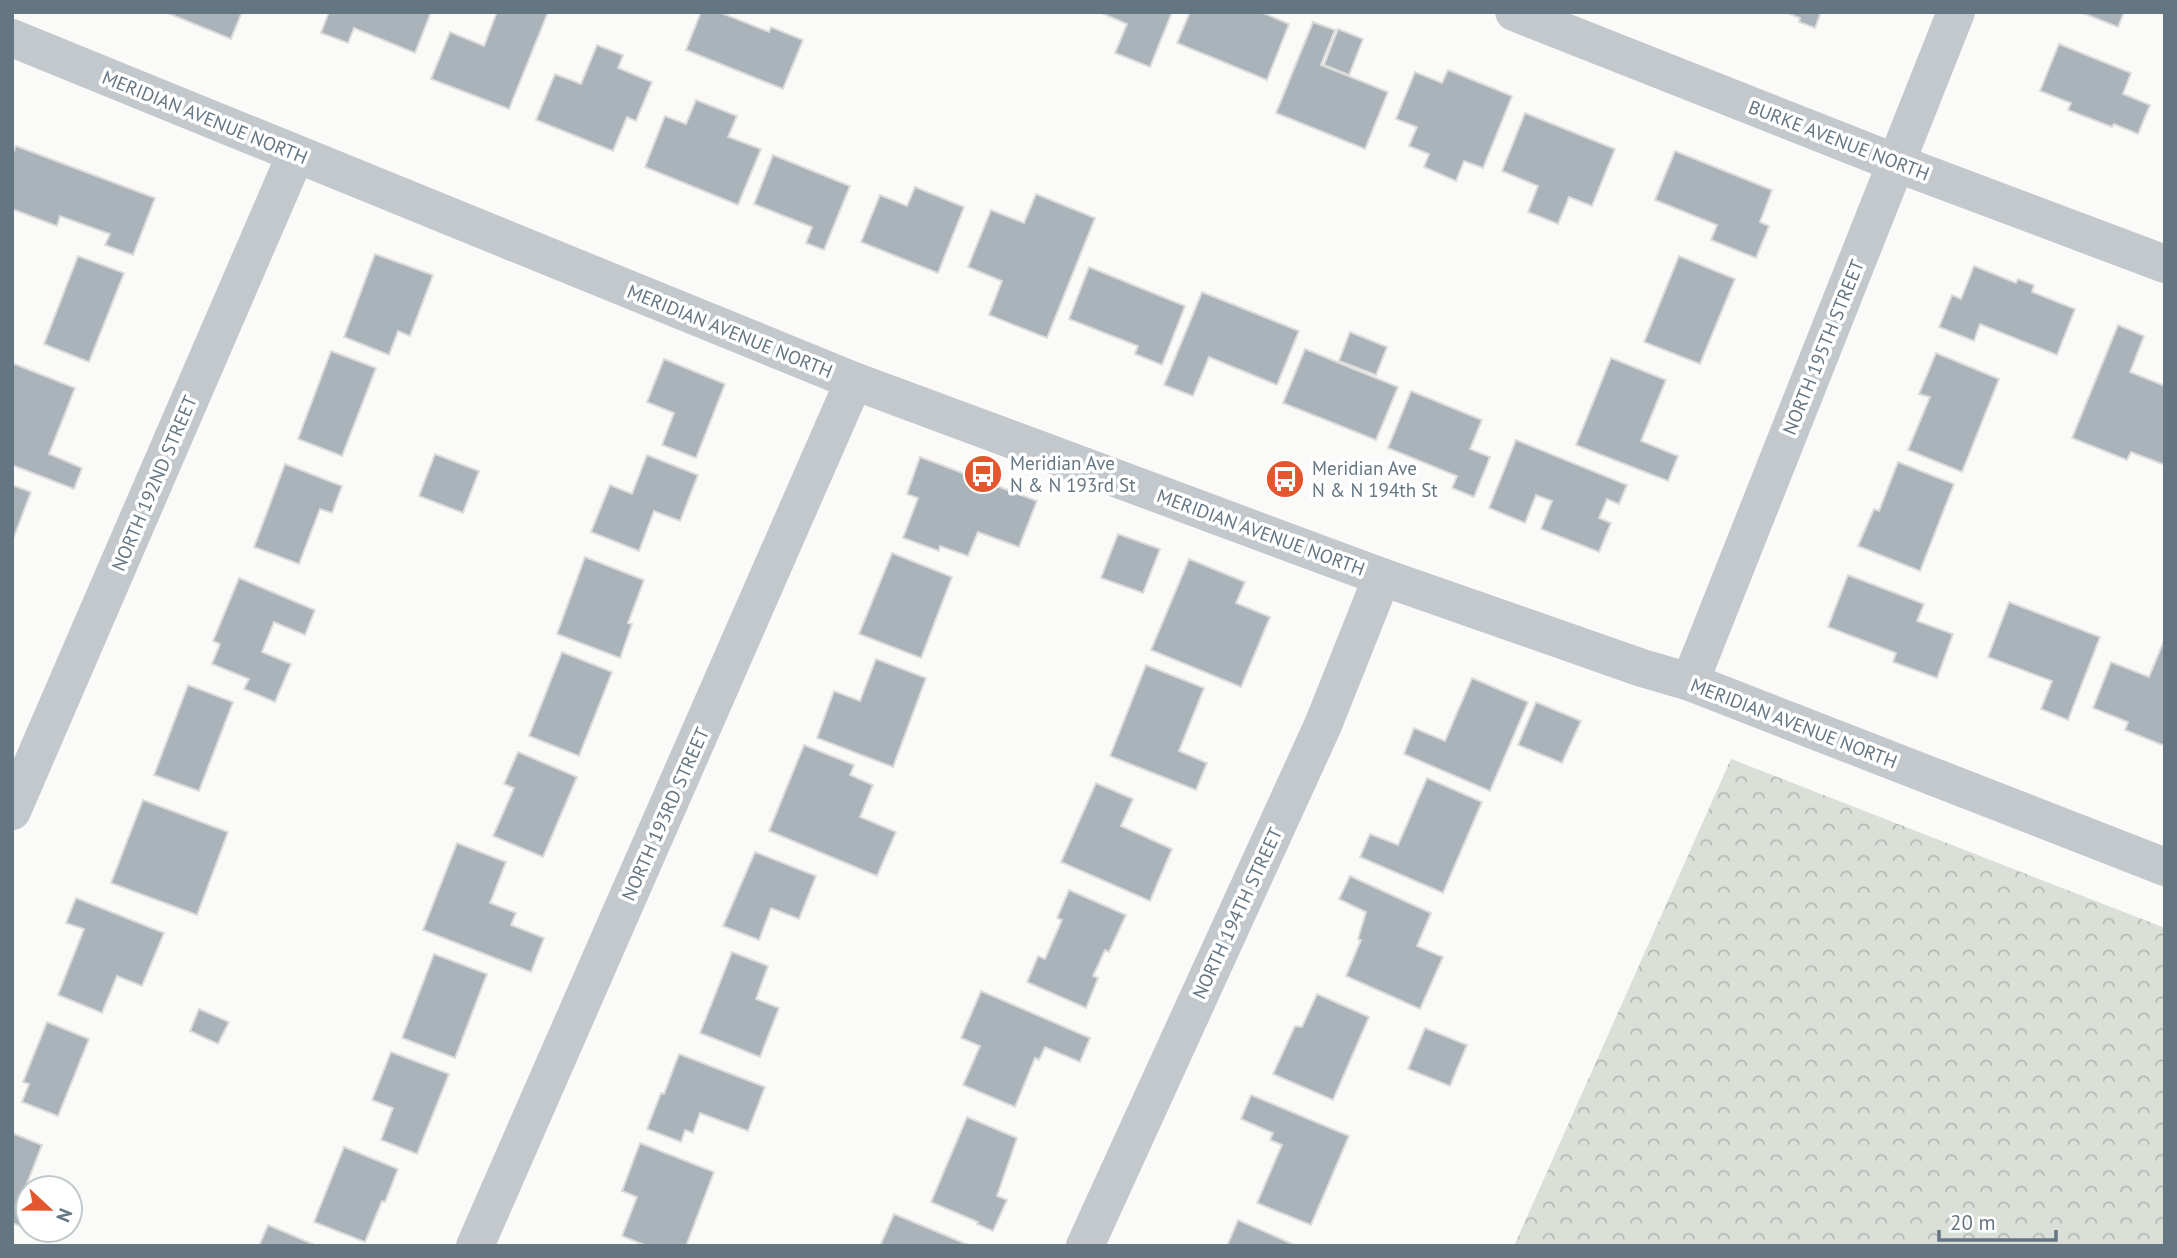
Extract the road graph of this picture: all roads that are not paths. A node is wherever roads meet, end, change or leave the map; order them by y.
1 (1514, 12) edge
2 (1956, 12) edge
3 (22, 31) edge
4 (296, 154) junction
5 (1896, 163) junction
6 (2165, 264) edge
7 (854, 381) junction
8 (1382, 577) junction
9 (1690, 682) junction
10 (12, 811) edge
11 (2165, 867) edge
12 (475, 1246) edge
13 (1084, 1246) edge

1 - 5 street, BURKE AVENUE NORTH
2 - 5 street, NORTH 195TH STREET
3 - 4 street, MERIDIAN AVENUE NORTH
4 - 7 street, MERIDIAN AVENUE NORTH
4 - 10 street, NORTH 192ND STREET
5 - 6 street, BURKE AVENUE NORTH
5 - 9 street, NORTH 195TH STREET
7 - 8 street, MERIDIAN AVENUE NORTH
7 - 12 street, NORTH 193RD STREET
8 - 9 street, MERIDIAN AVENUE NORTH
8 - 13 street, NORTH 194TH STREET
9 - 11 street, MERIDIAN AVENUE NORTH

